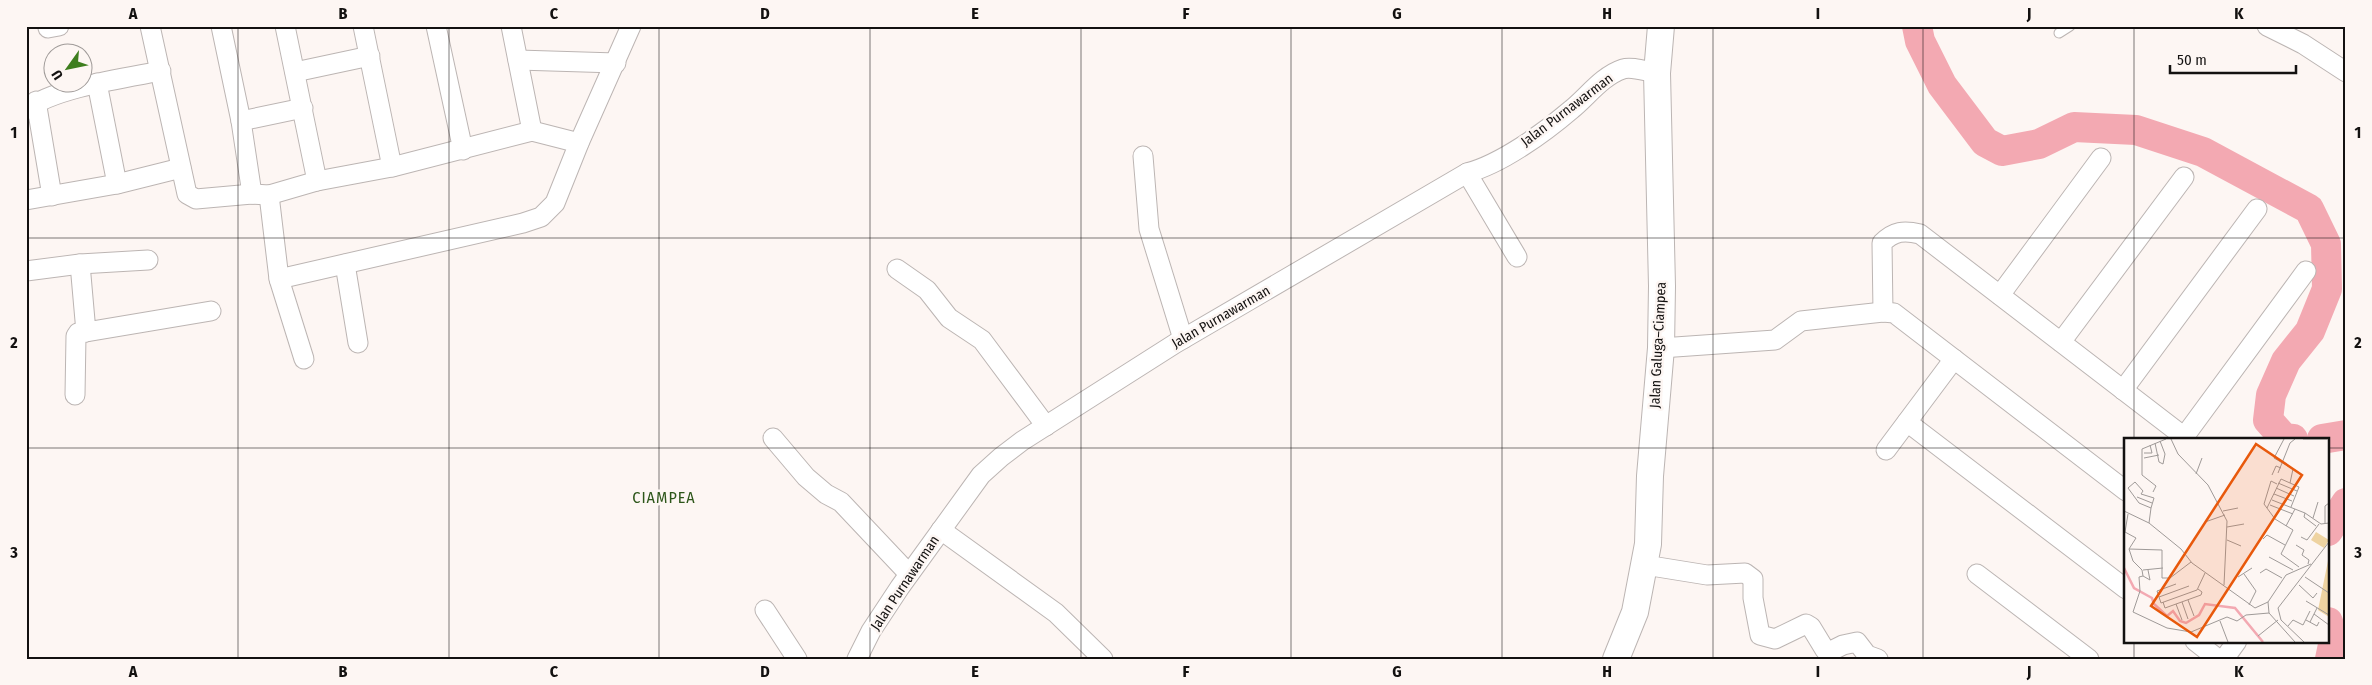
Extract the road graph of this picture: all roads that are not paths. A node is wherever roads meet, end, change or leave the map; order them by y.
1 (150, 26) edge
2 (221, 26) edge
3 (286, 26) edge
4 (363, 26) edge
5 (436, 26) edge
6 (511, 26) edge
7 (631, 26) edge
8 (1661, 26) edge
9 (2070, 26) edge
10 (2267, 26) edge
11 (2059, 33) dead end
12 (370, 56) junction
13 (518, 60) junction
14 (616, 63) junction
15 (161, 71) junction
16 (295, 72) junction
17 (2346, 72) edge
18 (1657, 73) junction
19 (97, 83) junction
20 (31, 106) edge
21 (303, 108) junction
22 (241, 121) junction
23 (532, 131) junction
24 (579, 143) junction
25 (463, 150) junction
26 (1142, 156) dead end
27 (2101, 158) dead end
28 (392, 167) junction
29 (181, 168) junction
30 (1466, 173) junction
31 (2184, 177) dead end
32 (317, 181) junction
33 (117, 184) junction
34 (261, 194) junction
35 (52, 196) junction
36 (26, 200) edge
37 (2257, 209) dead end
38 (1517, 257) dead end
39 (148, 260) dead end
40 (80, 264) junction
41 (345, 264) junction
42 (897, 270) dead end
43 (26, 271) edge
44 (2306, 271) dead end
45 (280, 279) junction
46 (2000, 296) junction
47 (211, 311) dead end
48 (1883, 312) junction
49 (86, 332) junction
50 (1183, 340) junction
51 (2061, 342) junction
52 (358, 344) dead end
53 (1661, 348) junction
54 (304, 358) dead end
55 (1954, 359) junction
56 (2123, 390) junction
57 (75, 394) dead end
58 (1907, 422) junction
59 (1046, 426) junction
60 (774, 438) dead end
61 (2185, 438) edge
62 (1886, 450) dead end
63 (2124, 489) edge
64 (941, 530) junction
65 (1645, 565) junction
66 (909, 574) junction
67 (1978, 574) dead end
68 (2124, 587) edge
69 (766, 610) dead end
70 (2196, 642) edge
71 (2236, 642) edge
72 (797, 659) edge
73 (858, 659) edge
74 (1103, 659) edge
75 (1616, 659) edge
76 (1878, 659) edge
77 (2090, 659) edge
78 (2218, 659) edge
79 (2224, 659) edge

1 - 15 street
2 - 22 street
3 - 16 street
4 - 12 street
5 - 25 street
6 - 13 street
7 - 14 street
8 - 18 street, Jalan Galuga–Ciampea
9 - 11 lane
10 - 17 street
12 - 16 street
12 - 28 street
13 - 14 street
13 - 23 street
14 - 24 street
15 - 19 street
15 - 29 street
16 - 21 street
18 - 30 street, Jalan Purnawarman
18 - 53 street, Jalan Galuga–Ciampea
19 - 20 street
19 - 33 street
20 - 35 street
21 - 22 street
21 - 32 street
22 - 34 street
23 - 24 street
23 - 25 street
24 - 41 street
25 - 28 street
26 - 50 street
27 - 46 street
28 - 32 street
29 - 33 street
29 - 34 street
30 - 38 street
30 - 50 street, Jalan Purnawarman
31 - 51 street
32 - 34 street
33 - 35 street
34 - 45 street
35 - 36 street
37 - 56 street
39 - 40 street
40 - 43 street
40 - 49 street
41 - 45 street
41 - 52 street
42 - 59 street
44 - 61 street
45 - 54 street
46 - 48 street
46 - 51 street
47 - 49 street
48 - 53 street
48 - 55 street
49 - 57 street
50 - 59 street, Jalan Purnawarman
51 - 56 street
53 - 65 street, Jalan Galuga–Ciampea
55 - 58 street
55 - 63 street
56 - 61 street
58 - 62 street
58 - 68 street
59 - 64 street, Jalan Purnawarman
60 - 66 street
64 - 66 street, Jalan Purnawarman
64 - 74 street
65 - 75 street, Jalan Galuga–Ciampea
65 - 76 street
66 - 73 street, Jalan Purnawarman
67 - 77 street
69 - 72 street
70 - 78 street
71 - 79 street

